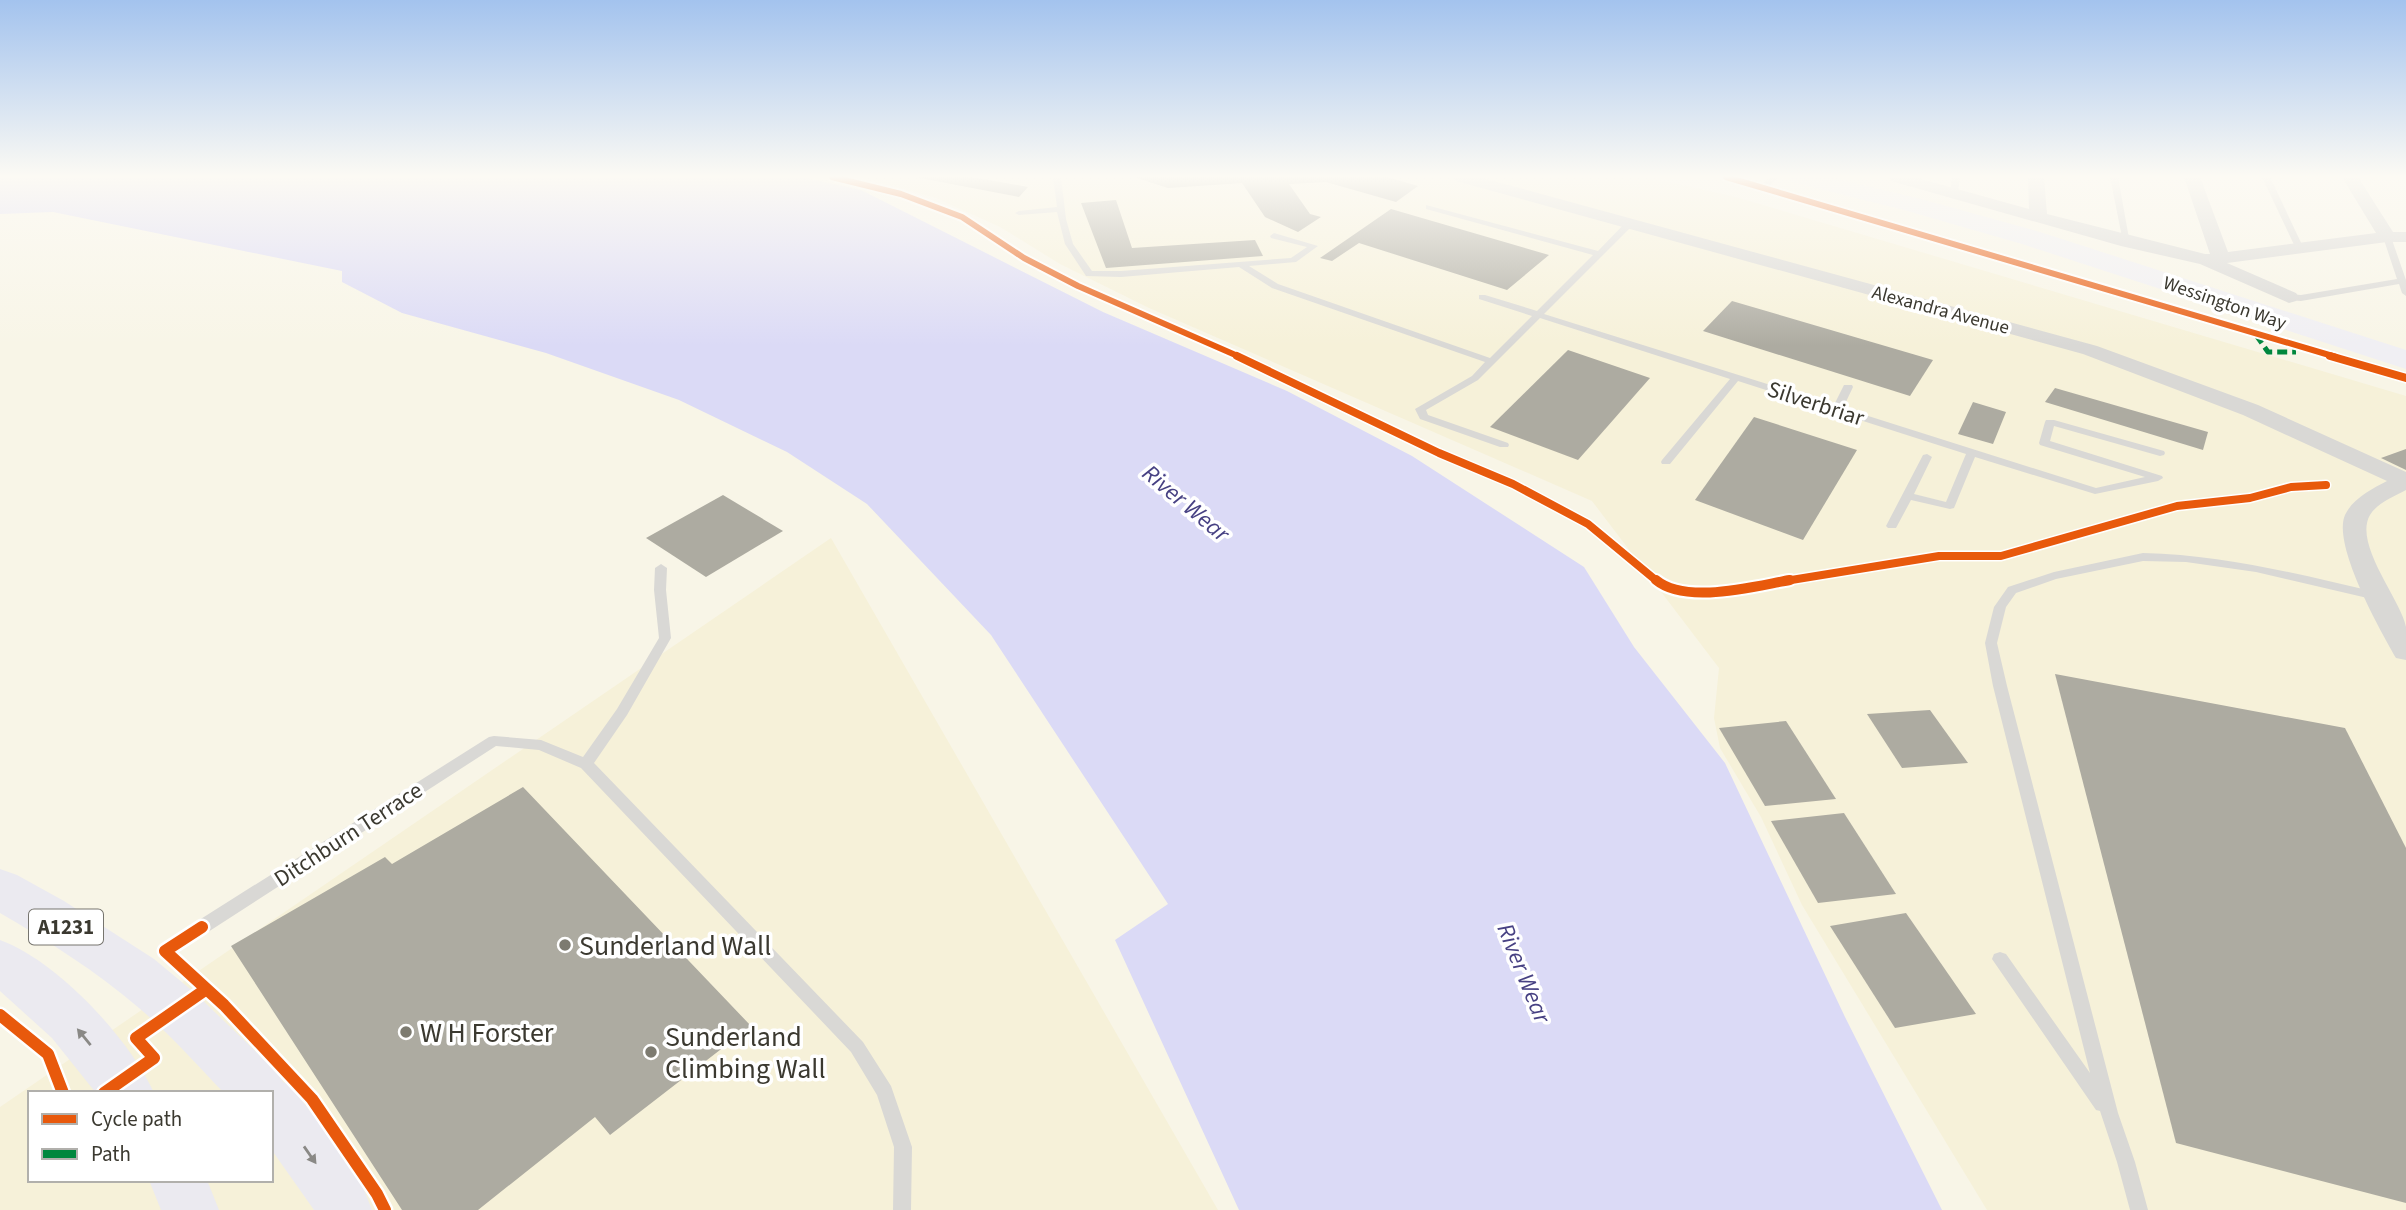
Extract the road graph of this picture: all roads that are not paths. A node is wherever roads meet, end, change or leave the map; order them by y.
1 (1067, 233) edge
2 (1527, 233) edge
3 (1620, 233) edge
4 (1668, 233) edge
5 (2013, 233) edge
6 (2052, 233) edge
7 (2098, 233) edge
8 (2125, 233) edge
9 (2206, 233) edge
10 (2293, 233) edge
11 (2385, 233) edge
12 (1274, 236) dead end
13 (2387, 237) junction
14 (2406, 237) edge
15 (2127, 242) junction
16 (2300, 249) junction
17 (1600, 254) junction
18 (2213, 260) junction
19 (1240, 264) junction
20 (2402, 281) junction
21 (2406, 293) edge
22 (1482, 297) dead end
23 (2289, 297) joint
24 (1537, 315) junction
25 (2406, 347) edge
26 (2406, 360) edge
27 (1490, 361) junction
28 (1736, 378) junction
29 (1848, 387) dead end
30 (1837, 410) junction
31 (1504, 445) dead end
32 (1972, 452) junction
33 (2160, 453) dead end
34 (1927, 457) dead end
35 (1666, 462) dead end
36 (2405, 481) edge
37 (1908, 496) junction
38 (1892, 526) dead end
39 (661, 568) dead end
40 (2379, 597) junction
41 (2406, 651) edge
42 (586, 764) junction
43 (0, 889) edge
44 (202, 927) dead end
45 (2000, 959) dead end
46 (0, 962) edge
47 (123, 1087) edge
48 (259, 1091) edge
49 (273, 1106) edge
50 (2109, 1113) junction
51 (179, 1182) edge
52 (191, 1210) edge
53 (343, 1210) edge
54 (902, 1210) edge
55 (2139, 1210) edge

1 - 19 lane
2 - 17 lane
3 - 17 lane
4 - 36 street, Alexandra Avenue
5 - 26 main road, Wessington Way
6 - 25 main road, Wessington Way
7 - 15 street
8 - 15 lane
9 - 18 street
10 - 16 lane
11 - 13 street
12 - 19 lane
13 - 14 street
13 - 16 street
13 - 20 lane
15 - 18 street
16 - 18 street
17 - 24 lane
18 - 23 street
19 - 27 lane
20 - 21 lane
20 - 23 lane
22 - 24 lane, Silverbriar
24 - 27 lane
24 - 28 lane, Silverbriar
27 - 31 lane
28 - 30 lane, Silverbriar
28 - 35 lane
29 - 30 lane
30 - 32 lane, Silverbriar
32 - 33 lane, Silverbriar
32 - 37 lane
34 - 37 lane
36 - 40 street
37 - 38 lane
39 - 42 lane
40 - 41 street
40 - 50 lane
42 - 44 lane, Ditchburn Terrace
42 - 54 lane
43 - 48 highway, A1231
45 - 50 lane
47 -> 46 highway, A1231
49 -> 53 highway
50 - 55 lane
51 - 52 highway

